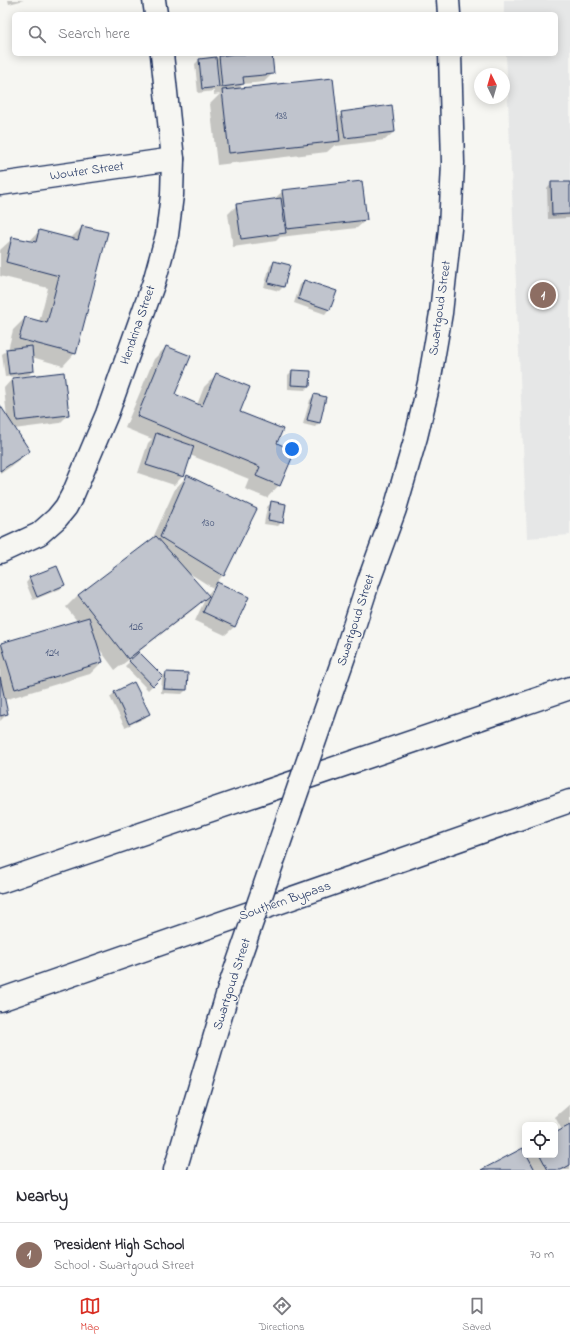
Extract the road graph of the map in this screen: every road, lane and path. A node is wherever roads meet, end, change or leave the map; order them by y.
1 (154, 0) edge
2 (448, 0) edge
3 (156, 12) edge
4 (449, 12) edge
5 (162, 56) edge
6 (450, 56) edge
7 (173, 159) junction
8 (0, 184) edge
9 (0, 552) edge
10 (570, 688) edge
11 (570, 801) edge
12 (0, 882) edge
13 (0, 1000) edge
14 (175, 1170) edge

1 - 3 main road
2 - 4 main road
5 - 7 main road, Hendrina Street
6 - 14 main road, Swartgoud Street, bridge
7 - 8 main road, Wouter Street
7 - 9 main road, Hendrina Street
10 - 12 main road
11 - 13 main road, Southern Bypass

